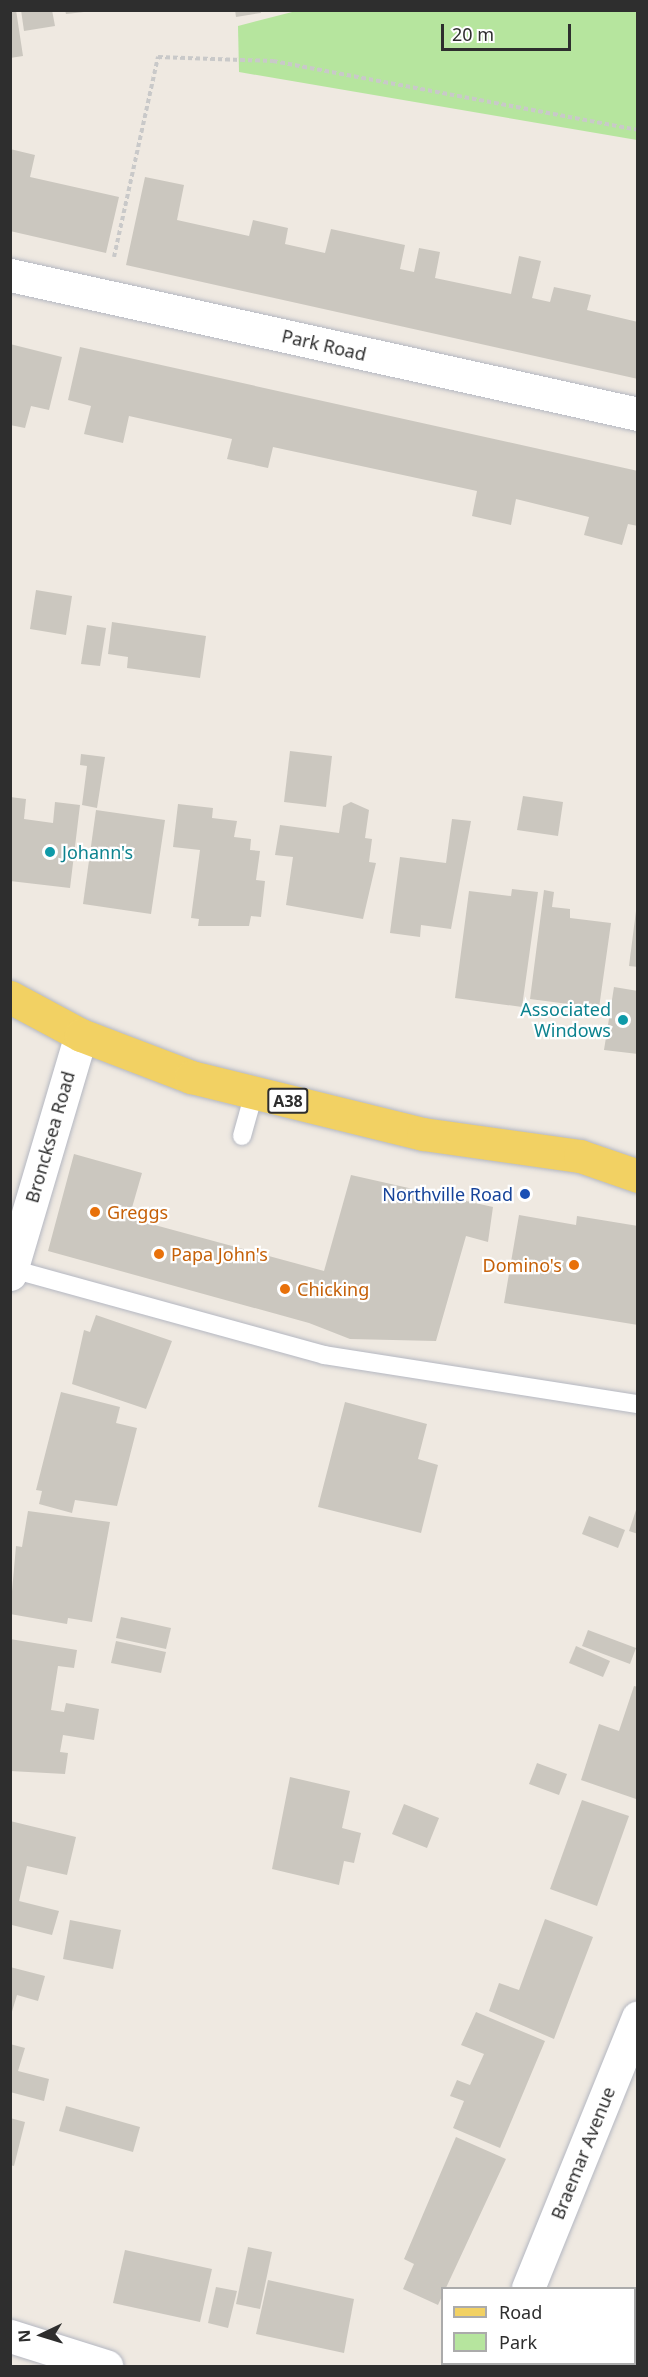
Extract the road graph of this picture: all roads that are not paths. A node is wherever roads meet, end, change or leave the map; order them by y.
1 (10, 275) edge
2 (638, 414) edge
3 (10, 998) edge
4 (81, 1035) junction
5 (254, 1093) junction
6 (242, 1136) dead end
7 (638, 1154) edge
8 (580, 1156) junction
9 (638, 1176) edge
10 (11, 1271) edge
11 (638, 1404) edge
12 (638, 2017) edge
13 (529, 2287) edge
14 (10, 2336) edge
15 (106, 2367) edge

1 - 2 street, Park Road
3 - 4 main road, A38
4 - 5 main road, A38
4 - 10 street, Broncksea Road
5 - 6 lane
5 - 8 main road, A38
7 - 8 main road, A38
8 - 9 main road, A38
10 - 11 lane
12 - 13 street, Braemar Avenue
14 - 15 street

